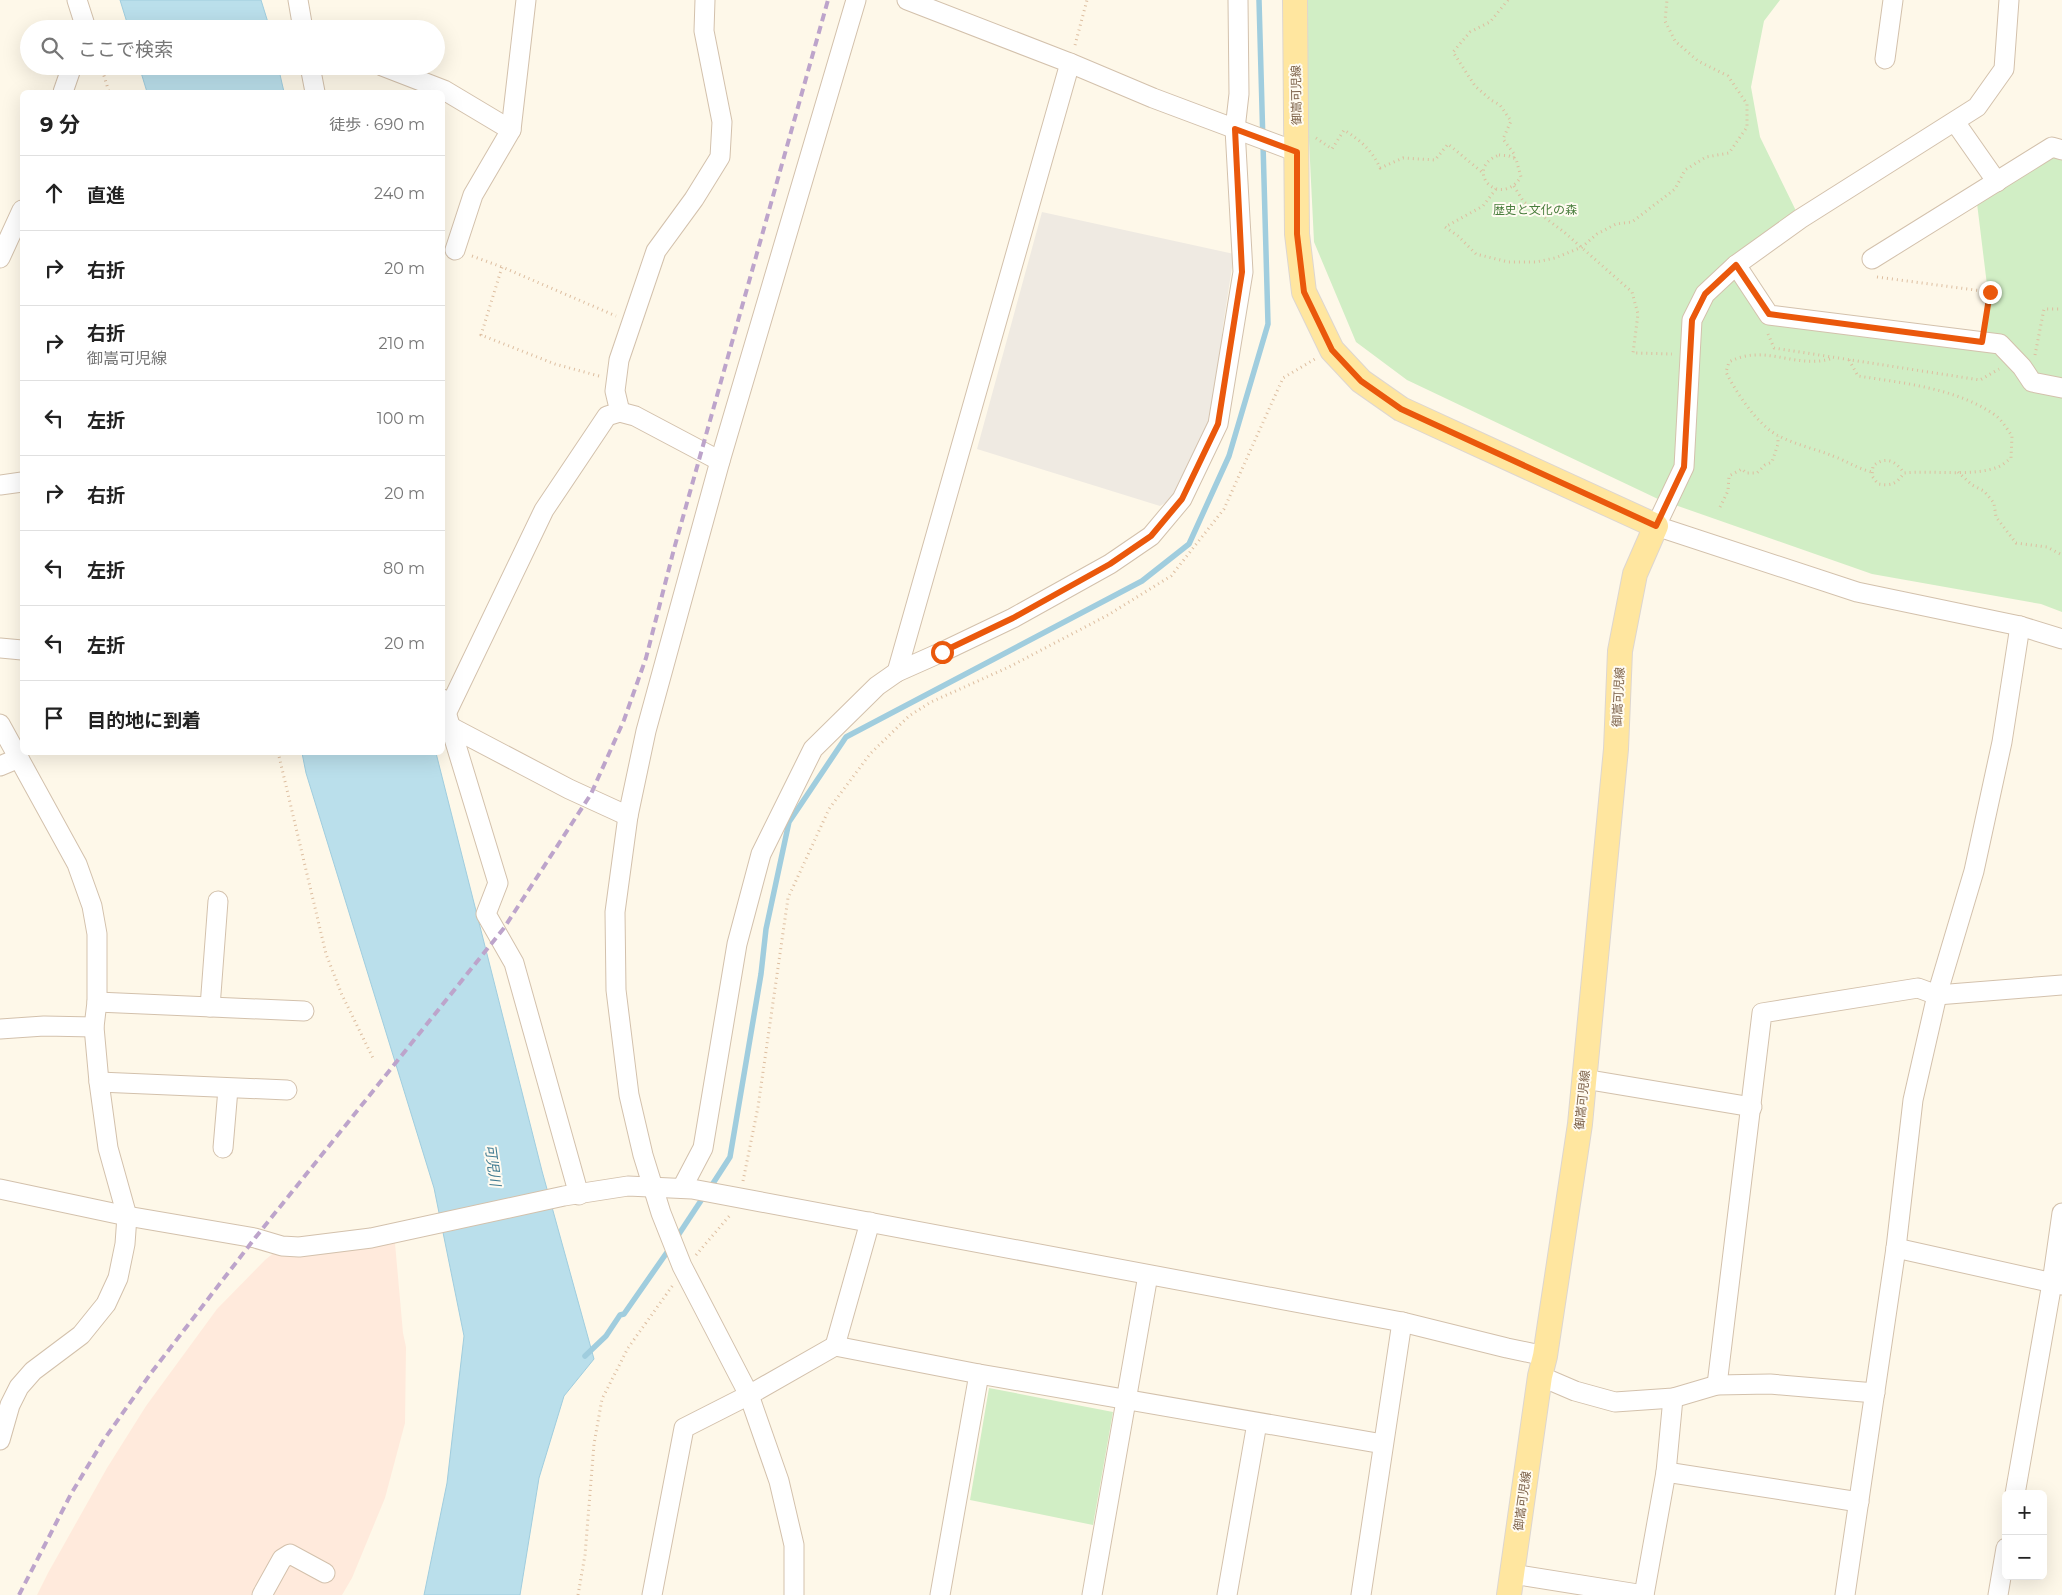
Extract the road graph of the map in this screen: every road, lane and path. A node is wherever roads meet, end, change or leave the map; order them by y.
1 (77, 0) edge
2 (298, 0) edge
3 (526, 0) edge
4 (705, 0) edge
5 (856, 0) edge
6 (907, 0) edge
7 (1088, 0) edge
8 (1238, 0) edge
9 (1295, 0) edge
10 (1508, 0) edge
11 (1667, 0) edge
12 (1893, 0) edge
13 (2009, 0) edge
14 (83, 20) edge
15 (301, 20) edge
16 (1885, 59) dead end
17 (1070, 63) junction
18 (69, 75) edge
19 (103, 75) edge
20 (312, 75) edge
21 (405, 75) edge
22 (65, 90) edge
23 (107, 90) edge
24 (315, 90) edge
25 (444, 90) edge
26 (445, 91) edge
27 (1955, 122) junction
28 (1235, 129) junction
29 (511, 130) junction
30 (1297, 141) junction
31 (2062, 150) edge
32 (1514, 158) junction
33 (1484, 173) junction
34 (1997, 182) junction
35 (1514, 186) junction
36 (1496, 189) junction
37 (20, 214) edge
38 (1582, 247) junction
39 (455, 250) joint
40 (0, 258) edge
41 (1872, 259) joint
42 (1736, 265) junction
43 (502, 267) junction
44 (2062, 309) edge
45 (632, 323) junction
46 (1766, 330) dead end
47 (1982, 342) junction
48 (1332, 350) junction
49 (1675, 354) dead end
50 (1833, 358) junction
51 (1850, 360) junction
52 (2024, 360) junction
53 (616, 380) junction
54 (2062, 388) edge
55 (620, 412) junction
56 (1778, 436) junction
57 (720, 460) junction
58 (1872, 472) junction
59 (1958, 472) junction
60 (1904, 473) junction
61 (20, 482) edge
62 (0, 485) edge
63 (1720, 507) dead end
64 (1656, 526) junction
65 (2062, 555) edge
66 (2020, 626) junction
67 (2062, 639) edge
68 (0, 648) edge
69 (20, 650) edge
70 (897, 672) junction
71 (446, 713) edge
72 (0, 724) edge
73 (279, 755) edge
74 (19, 758) junction
75 (0, 766) edge
76 (628, 816) junction
77 (218, 901) dead end
78 (2062, 985) edge
79 (1937, 995) junction
80 (97, 1002) junction
81 (210, 1007) junction
82 (304, 1011) dead end
83 (94, 1027) junction
84 (0, 1029) edge
85 (373, 1058) dead end
86 (1584, 1079) junction
87 (98, 1082) junction
88 (228, 1089) junction
89 (287, 1090) dead end
90 (1752, 1107) junction
91 (223, 1148) dead end
92 (653, 1187) junction
93 (0, 1189) edge
94 (687, 1189) junction
95 (571, 1195) junction
96 (736, 1196) junction
97 (2062, 1212) edge
98 (127, 1216) junction
99 (870, 1222) junction
100 (1896, 1248) junction
101 (684, 1269) junction
102 (1148, 1276) junction
103 (2057, 1284) edge
104 (1402, 1322) junction
105 (835, 1346) junction
106 (1542, 1366) junction
107 (979, 1374) junction
108 (1717, 1385) junction
109 (1874, 1393) junction
110 (749, 1395) junction
111 (1673, 1398) junction
112 (1125, 1399) junction
113 (1257, 1423) junction
114 (0, 1440) edge
115 (1383, 1444) junction
116 (1666, 1472) junction
117 (2016, 1490) edge
118 (1859, 1502) junction
119 (2002, 1572) edge
120 (324, 1573) dead end
121 (1510, 1585) edge
122 (262, 1595) edge
123 (578, 1595) edge
124 (652, 1595) edge
125 (794, 1595) edge
126 (940, 1595) edge
127 (1092, 1595) edge
128 (1227, 1595) edge
129 (1361, 1595) edge
130 (1644, 1595) edge
131 (1845, 1595) edge
132 (1998, 1595) edge

1 - 14 street
2 - 15 street
3 - 29 street
4 - 45 street
5 - 57 street
6 - 17 street
7 - 17 path
8 - 28 street
9 - 30 main road, 御嵩可児線
10 - 32 path
11 - 38 path
12 - 16 street
13 - 27 street
17 - 28 street
17 - 70 street
18 - 22 street
19 - 23 path
20 - 24 street
21 - 25 street
26 - 29 street
27 - 34 street
27 - 42 street
28 - 30 street
28 - 70 street
29 - 39 street
30 - 33 path
30 - 48 main road, 御嵩可児線
31 - 34 street
32 - 33 path
32 - 35 path
33 - 36 path
34 - 41 street
35 - 36 path
35 - 38 path
36 - 38 path
37 - 40 street
38 - 49 path
39 - 43 path
41 - 47 path
42 - 47 street
42 - 64 street
43 - 45 path
43 - 53 path
44 - 52 path
45 - 53 street
46 - 50 path
47 - 52 street
48 - 64 main road, 御嵩可児線
48 - 96 path
50 - 51 path
50 - 56 path
51 - 52 path
51 - 59 path
52 - 54 street
53 - 55 street
55 - 57 street
55 - 71 street
56 - 58 path
56 - 63 path
57 - 76 street
58 - 60 path
58 - 60 path
59 - 60 path
59 - 65 path
61 - 62 street
64 - 66 street
64 - 86 main road, 御嵩可児線
66 - 67 street
66 - 79 street
68 - 69 street
70 - 94 street
71 - 76 street
71 - 95 street
72 - 74 street
73 - 85 path
74 - 75 street
74 - 80 street
76 - 92 street
77 - 81 street
78 - 79 street
79 - 90 street
79 - 100 street
80 - 81 street
80 - 83 street
81 - 82 street
83 - 84 street
83 - 87 street
86 - 90 street
86 - 106 main road, 御嵩可児線
87 - 88 street
87 - 98 street
88 - 89 street
88 - 91 street
90 - 108 street
92 - 94 street
92 - 95 street
92 - 101 street
93 - 98 street
94 - 96 street
95 - 98 street
96 - 99 street
96 - 101 path
97 - 103 street
98 - 114 street
99 - 102 street
99 - 105 street
100 - 103 street
100 - 109 street
101 - 110 street
101 - 123 path
102 - 104 street
102 - 112 street
103 - 117 street
104 - 106 street
104 - 115 street
105 - 107 street
105 - 110 street
106 - 111 street
106 - 121 main road, 御嵩可児線
107 - 112 street
107 - 126 street
108 - 109 street
108 - 111 street
109 - 118 street
110 - 124 street
110 - 125 street
111 - 116 street
112 - 113 street
112 - 127 street
113 - 115 street
113 - 128 street
115 - 129 street
116 - 118 street
116 - 130 street
118 - 131 street
119 - 132 street
120 - 122 street
121 - 130 street

